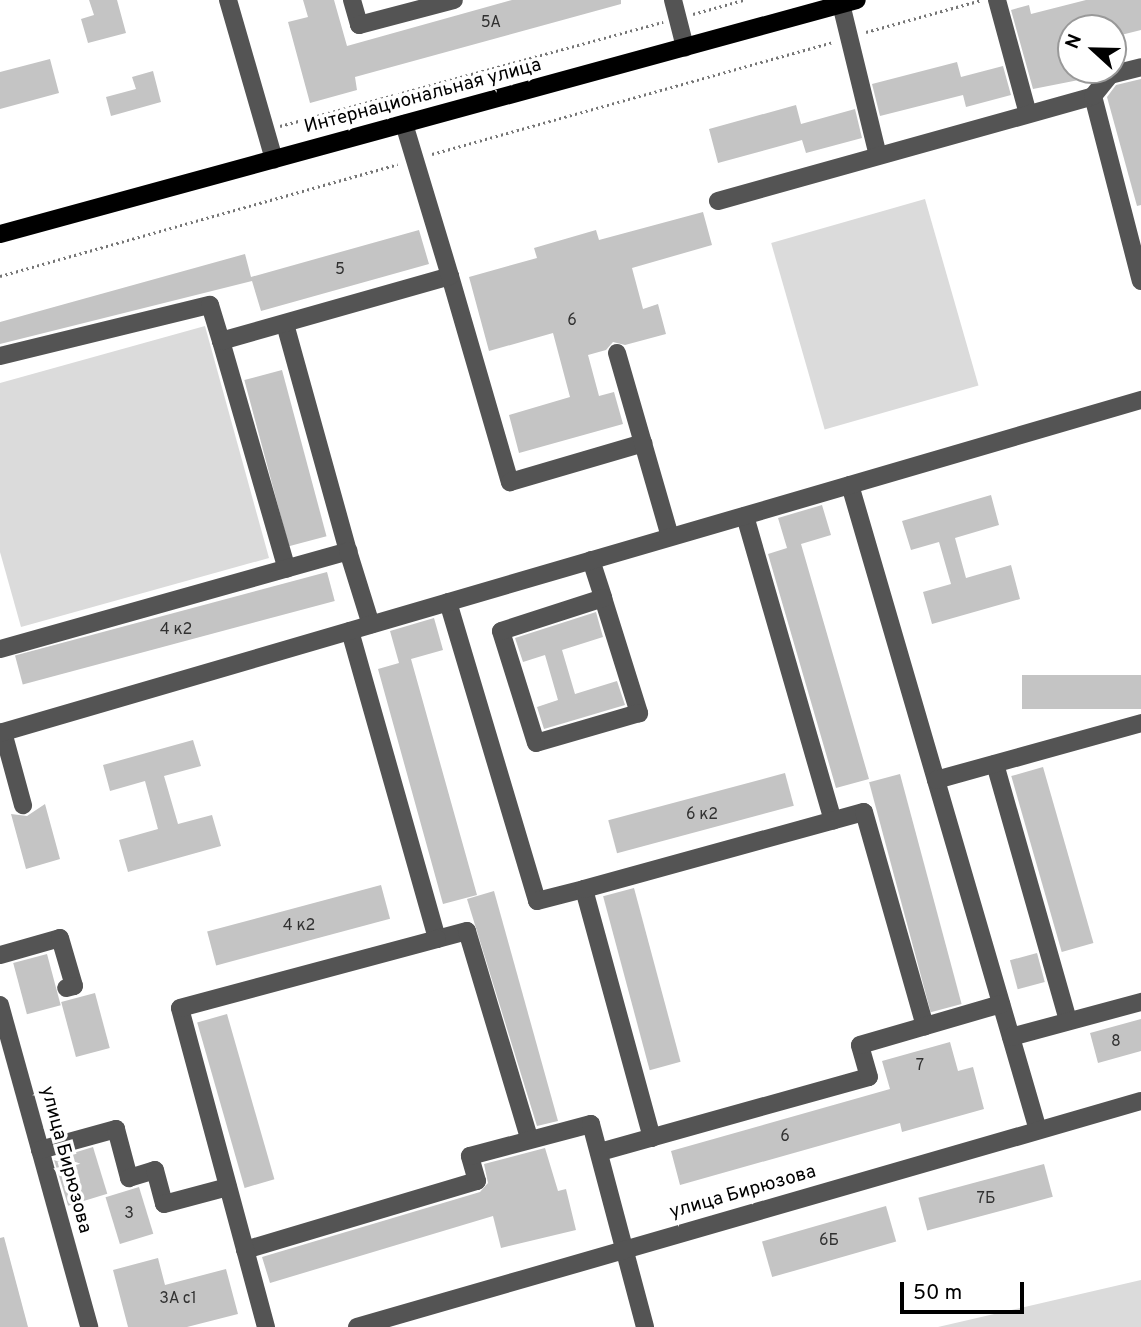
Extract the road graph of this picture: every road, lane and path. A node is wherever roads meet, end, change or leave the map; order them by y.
1 (228, 0) edge
2 (352, 0) edge
3 (454, 0) edge
4 (673, 0) edge
5 (743, 0) edge
6 (981, 0) edge
7 (998, 0) edge
8 (849, 2) edge
9 (807, 6) edge
10 (678, 18) junction
11 (849, 37) junction
12 (685, 47) junction
13 (1141, 67) edge
14 (1093, 96) junction
15 (1028, 114) junction
16 (404, 124) junction
17 (266, 130) junction
18 (878, 156) junction
19 (274, 159) junction
20 (415, 159) junction
21 (718, 201) dead end
22 (0, 234) edge
23 (0, 276) edge
24 (450, 276) junction
25 (1141, 281) edge
26 (285, 324) junction
27 (220, 341) junction
28 (617, 353) dead end
29 (0, 356) edge
30 (1141, 400) edge
31 (643, 443) junction
32 (850, 485) junction
33 (744, 516) junction
34 (670, 537) junction
35 (348, 551) junction
36 (591, 561) junction
37 (287, 569) junction
38 (603, 598) junction
39 (448, 602) junction
40 (371, 625) junction
41 (350, 631) junction
42 (0, 649) edge
43 (1141, 723) edge
44 (1, 732) edge
45 (995, 764) junction
46 (936, 780) junction
47 (23, 805) dead end
48 (833, 821) junction
49 (584, 889) junction
50 (437, 939) junction
51 (0, 955) edge
52 (74, 986) dead end
53 (1141, 1002) edge
54 (1001, 1004) junction
55 (0, 1005) edge
56 (1068, 1021) junction
57 (925, 1026) junction
58 (1011, 1037) junction
59 (7, 1061) edge
60 (1141, 1101) edge
61 (1038, 1130) junction
62 (529, 1138) junction
63 (652, 1138) junction
64 (40, 1150) junction
65 (600, 1152) junction
66 (228, 1187) junction
67 (626, 1248) junction
68 (245, 1250) junction
69 (89, 1327) edge
70 (267, 1327) edge
71 (357, 1327) edge
72 (645, 1327) edge

1 - 17 street
2 - 3 street
4 - 10 street
5 - 10 path
6 - 11 path
7 - 15 street
8 - 9 main road, Интернациональная улица
8 - 11 street
9 - 12 main road, Интернациональная улица
10 - 12 street
10 - 17 path
11 - 18 street
11 - 20 path
12 - 16 main road, Интернациональная улица
13 - 14 street
14 - 15 street
14 - 25 street
15 - 18 street
16 - 19 main road, Интернациональная улица
16 - 20 street
17 - 19 street
18 - 21 street
19 - 22 main road, Интернациональная улица
20 - 23 path
20 - 24 street
24 - 26 street
24 - 31 street
26 - 27 street
26 - 35 street
27 - 29 street
27 - 37 street
28 - 31 street
30 - 32 street
31 - 34 street
32 - 33 street
32 - 46 street
33 - 34 street
33 - 48 street
34 - 36 street
35 - 37 street
35 - 40 street
36 - 38 street
36 - 39 street
37 - 42 street
38 - 38 street
39 - 40 street
39 - 49 street
40 - 41 street
41 - 44 street
41 - 50 street
43 - 45 street
44 - 47 street
45 - 46 street
45 - 56 street
46 - 54 street
48 - 49 street
48 - 57 street
49 - 63 street
50 - 62 street
50 - 66 street
51 - 52 street
53 - 56 street
54 - 57 street
54 - 58 street
55 - 59 street, улица Бирюзова
56 - 58 street
57 - 63 street
58 - 61 street
59 - 64 street, улица Бирюзова
60 - 61 street, улица Бирюзова
61 - 67 street, улица Бирюзова
62 - 65 street
62 - 68 street
63 - 65 street
64 - 66 street
64 - 69 street, улица Бирюзова
65 - 67 street
66 - 68 street
67 - 71 street, улица Бирюзова
67 - 72 street
68 - 70 street

